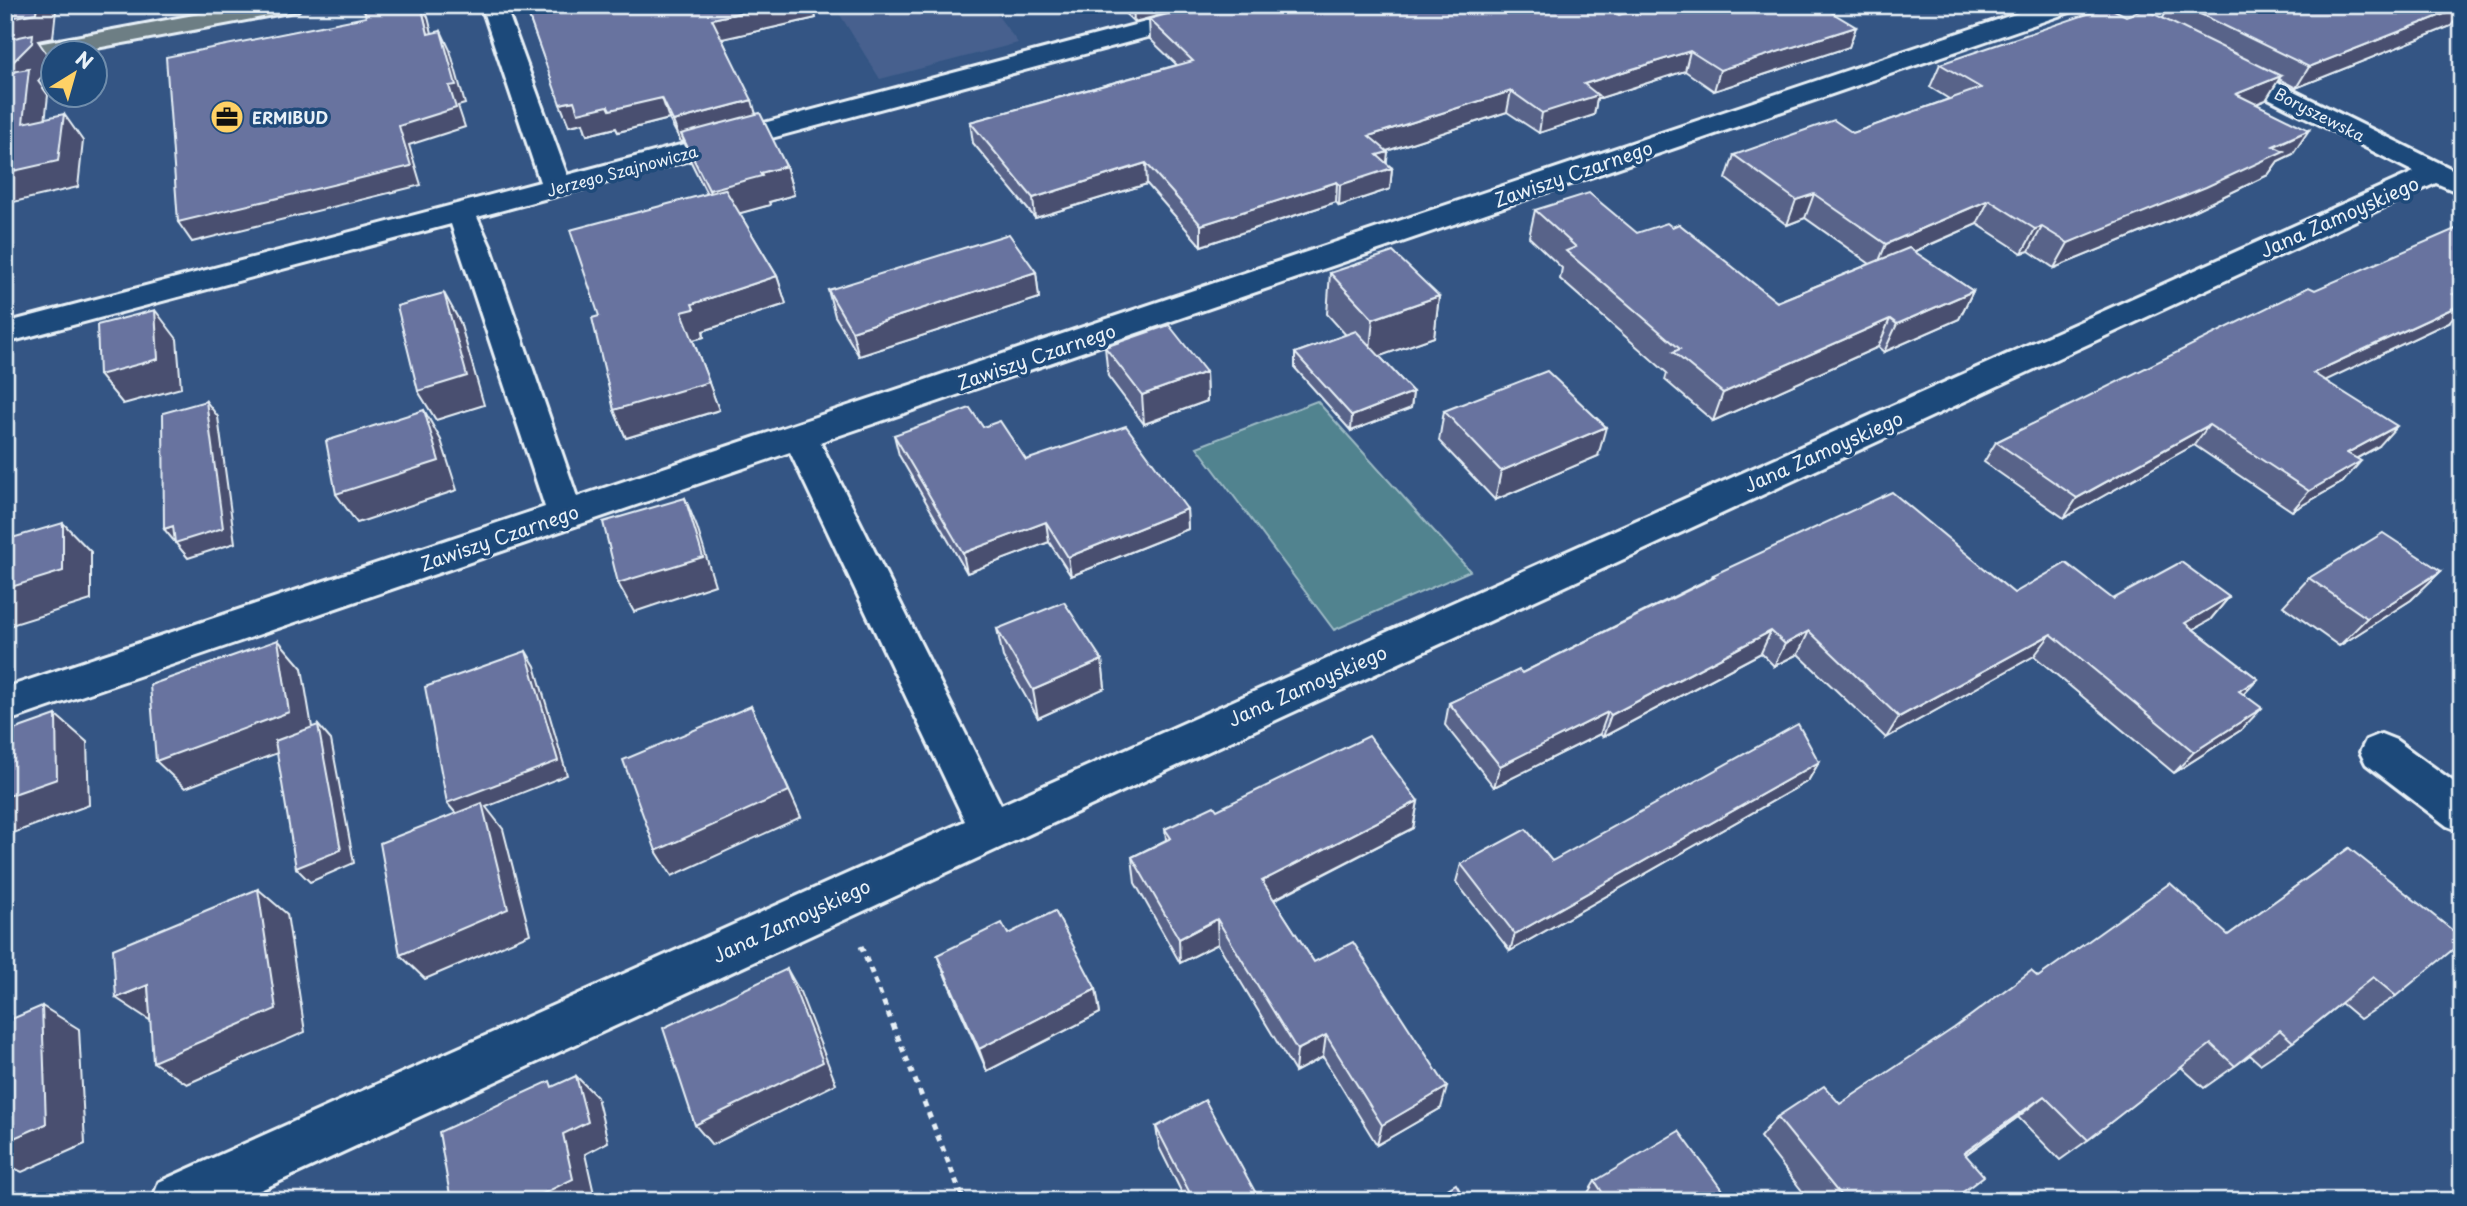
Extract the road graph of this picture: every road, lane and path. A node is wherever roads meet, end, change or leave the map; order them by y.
1 (289, 5) edge
2 (493, 5) edge
3 (1239, 5) edge
4 (2067, 5) edge
5 (2202, 55) edge
6 (5, 58) edge
7 (2449, 178) edge
8 (556, 188) junction
9 (460, 212) junction
10 (5, 333) edge
11 (800, 436) junction
12 (565, 514) junction
13 (5, 705) edge
14 (2381, 752) dead end
15 (2462, 813) edge
16 (990, 828) junction
17 (841, 897) junction
18 (178, 1201) edge
19 (964, 1201) edge

1 - 6 main road
2 - 8 street
3 - 8 street, Jerzego Szajnowicza
4 - 11 street, Zawiszy Czarnego
5 - 7 street, Boryszewska
7 - 16 street, Jana Zamoyskiego
8 - 9 street, Jerzego Szajnowicza
9 - 10 street, Jerzego Szajnowicza
9 - 12 street
11 - 12 street, Zawiszy Czarnego
11 - 16 street
12 - 13 street, Zawiszy Czarnego
14 - 15 street
16 - 17 street, Jana Zamoyskiego
17 - 18 street, Jana Zamoyskiego
17 - 19 path

